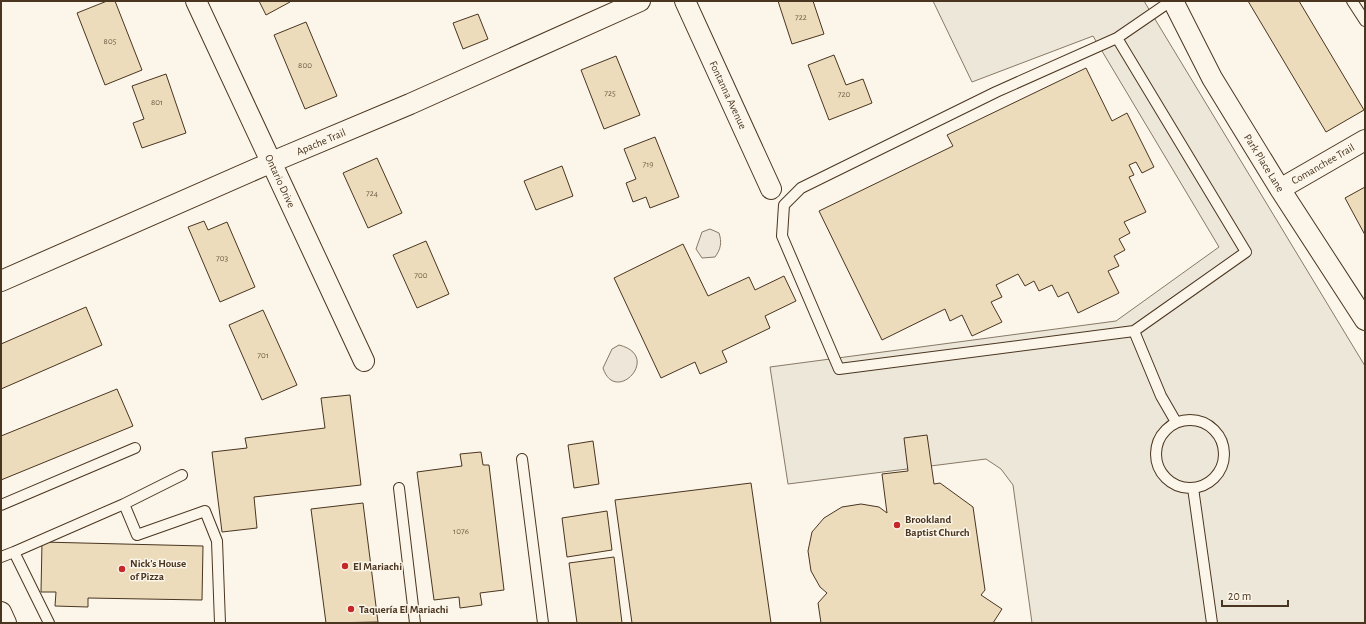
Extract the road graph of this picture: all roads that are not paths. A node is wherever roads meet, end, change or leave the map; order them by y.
1 (196, 1) edge
2 (640, 1) edge
3 (685, 1) edge
4 (1172, 1) edge
5 (1352, 1) edge
6 (1365, 21) edge
7 (1117, 38) junction
8 (1365, 140) edge
9 (272, 162) junction
10 (770, 189) dead end
11 (1280, 189) junction
12 (1, 281) edge
13 (1365, 320) edge
14 (1134, 331) junction
15 (364, 361) dead end
16 (1176, 422) junction
17 (135, 448) dead end
18 (522, 459) dead end
19 (182, 475) dead end
20 (399, 488) dead end
21 (1193, 488) junction
22 (124, 504) junction
23 (1, 505) edge
24 (14, 552) junction
25 (1, 557) edge
26 (1, 612) edge
27 (6, 623) edge
28 (49, 623) edge
29 (220, 623) edge
30 (415, 623) edge
31 (543, 623) edge
32 (1212, 623) edge

1 - 9 street, Ontario Drive
2 - 9 street, Apache Trail
3 - 10 street, Fontanna Avenue
4 - 7 lane
4 - 11 street, Park Place Lane
5 - 6 lane
7 - 14 lane
7 - 14 lane
8 - 11 street, Comanchee Trail
9 - 12 street, Apache Trail
9 - 15 street, Ontario Drive
11 - 13 street, Park Place Lane
14 - 16 lane
16 - 21 lane
16 - 21 lane
17 - 23 lane
18 - 31 lane
19 - 22 lane
20 - 30 lane
21 - 32 lane
22 - 24 lane
22 - 29 lane
24 - 25 lane
24 - 28 lane
26 - 27 street

